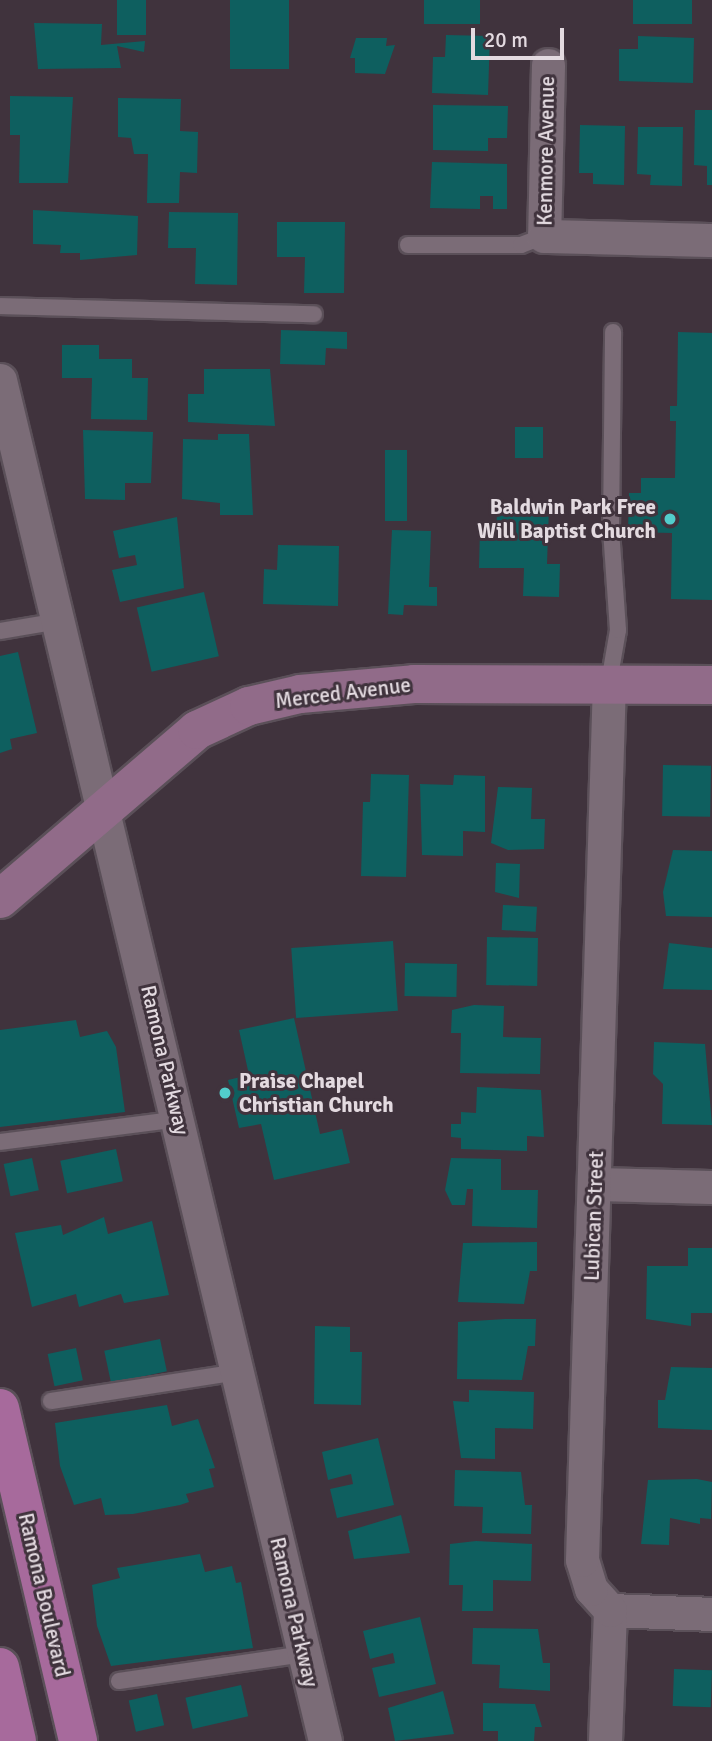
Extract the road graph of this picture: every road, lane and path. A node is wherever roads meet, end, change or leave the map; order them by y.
1 (548, 65) dead end
2 (544, 236) junction
3 (712, 240) edge
4 (408, 244) dead end
5 (0, 306) edge
6 (314, 314) dead end
7 (613, 331) dead end
8 (0, 380) edge
9 (59, 621) junction
10 (0, 631) edge
11 (609, 682) junction
12 (712, 685) edge
13 (105, 808) junction
14 (0, 900) edge
15 (178, 1119) junction
16 (0, 1142) edge
17 (596, 1184) junction
18 (712, 1187) edge
19 (238, 1372) junction
20 (51, 1401) dead end
21 (0, 1408) edge
22 (610, 1610) junction
23 (712, 1614) edge
24 (304, 1654) junction
25 (0, 1667) edge
26 (119, 1681) dead end
27 (9, 1723) edge
28 (78, 1741) edge
29 (325, 1741) edge
30 (605, 1741) edge

1 - 2 street, Kenmore Avenue
2 - 3 street, Kenmore Avenue
2 - 4 lane
5 - 6 lane
7 - 11 lane
8 - 9 street, Ramona Parkway
9 - 10 lane
9 - 13 street, Ramona Parkway
11 - 12 street, Merced Avenue
11 - 13 street, Merced Avenue
11 - 17 street, Lubican Street
13 - 14 street, Merced Avenue
13 - 15 street, Ramona Parkway
15 - 16 lane
15 - 19 street, Ramona Parkway
17 - 18 street
17 - 22 street, Lubican Street
19 - 20 lane
19 - 24 street, Ramona Parkway
21 - 28 main road, Ramona Boulevard
22 - 23 street
22 - 30 street
24 - 26 lane
24 - 29 street, Ramona Parkway
25 - 27 main road

